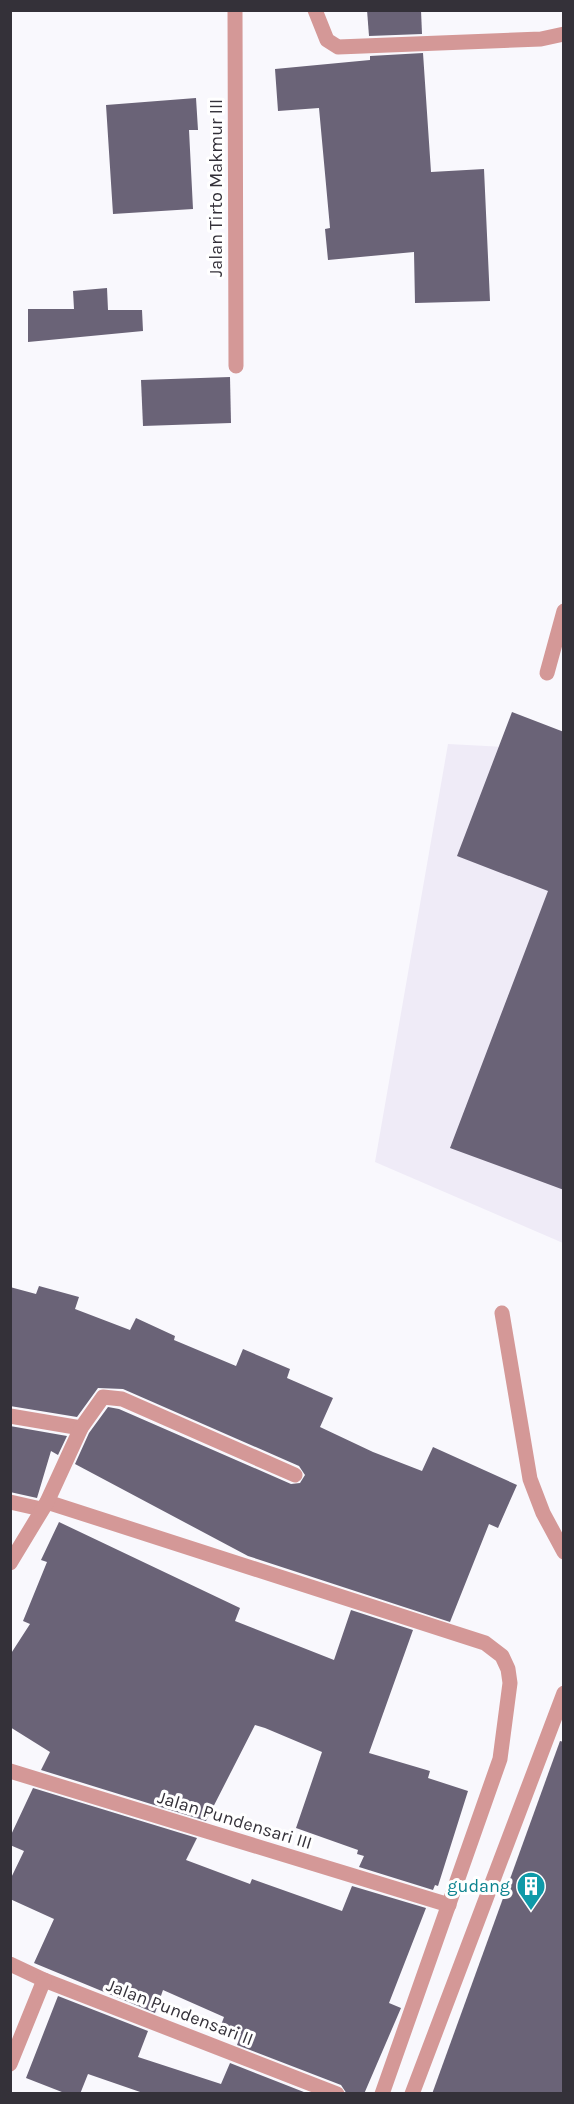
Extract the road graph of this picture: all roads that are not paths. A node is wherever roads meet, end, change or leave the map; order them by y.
1 (235, 10) edge
2 (315, 13) edge
3 (564, 34) edge
4 (236, 366) dead end
5 (564, 611) edge
6 (547, 673) dead end
7 (502, 1313) dead end
8 (10, 1416) edge
9 (81, 1428) junction
10 (295, 1475) dead end
11 (10, 1502) edge
12 (44, 1505) junction
13 (564, 1552) edge
14 (10, 1563) edge
15 (564, 1693) edge
16 (10, 1771) edge
17 (449, 1905) junction
18 (10, 1964) edge
19 (44, 1980) junction
20 (10, 2064) edge
21 (337, 2094) edge
22 (382, 2094) edge
23 (412, 2094) edge

1 - 4 street, Jalan Tirto Makmur III
2 - 3 street
5 - 6 street
7 - 13 street
8 - 9 street
9 - 10 street
9 - 12 street
11 - 12 street
12 - 14 street
12 - 17 street
15 - 23 street
16 - 17 street, Jalan Pundensari III
17 - 22 street
18 - 19 street, Jalan Pundensari II
19 - 20 street
19 - 21 street, Jalan Pundensari II

